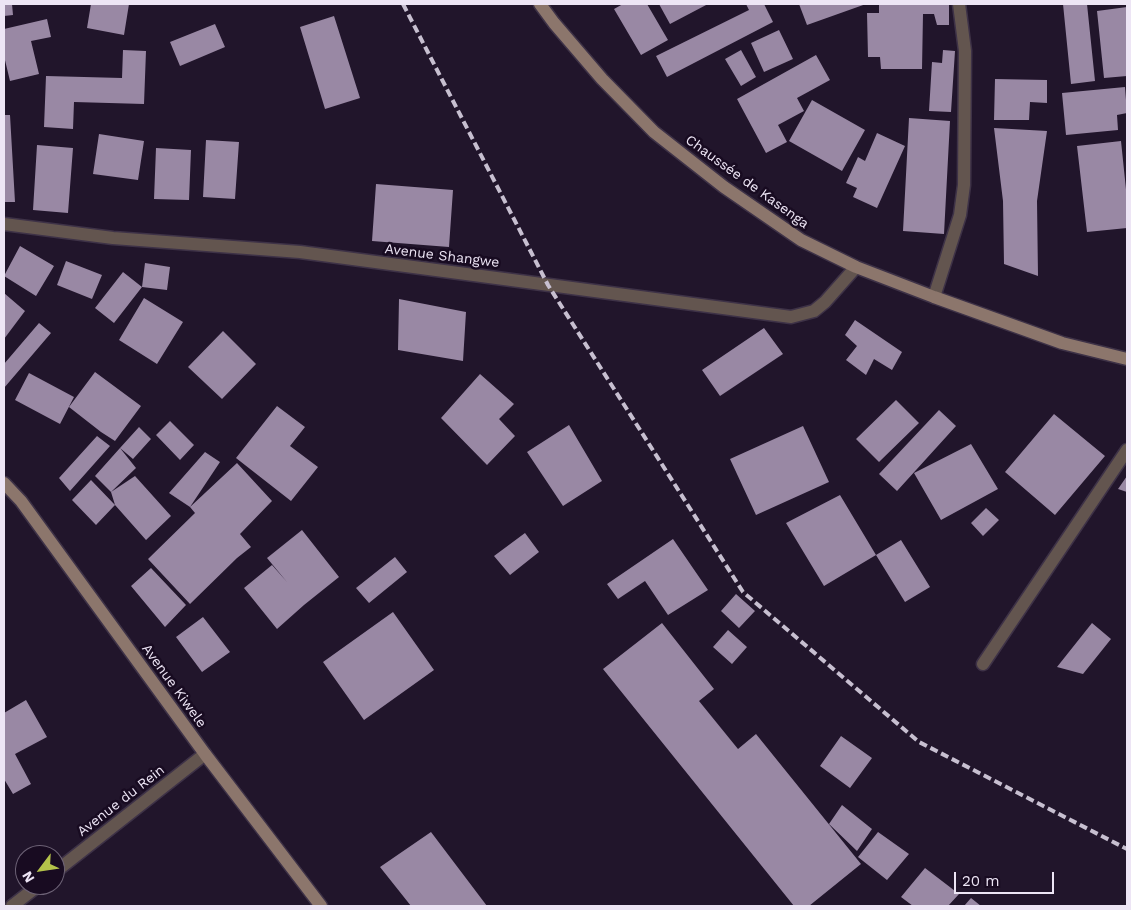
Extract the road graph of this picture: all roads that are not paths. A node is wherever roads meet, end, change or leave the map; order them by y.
1 (540, 4) edge
2 (959, 4) edge
3 (4, 224) edge
4 (856, 268) junction
5 (934, 297) junction
6 (1127, 359) edge
7 (1127, 450) edge
8 (4, 483) edge
9 (983, 664) dead end
10 (205, 754) junction
11 (65, 864) edge
12 (26, 895) edge
13 (12, 906) edge
14 (321, 906) edge

1 - 4 main road, Chaussée de Kasenga
2 - 5 street
3 - 4 street, Avenue Shangwe
4 - 5 main road, Chaussée de Kasenga
5 - 6 main road, Chaussée de Kasenga
7 - 9 street
8 - 10 main road, Avenue Kiwele
10 - 11 street, Avenue du Rein
10 - 14 main road, Avenue Kiwele
12 - 13 street

